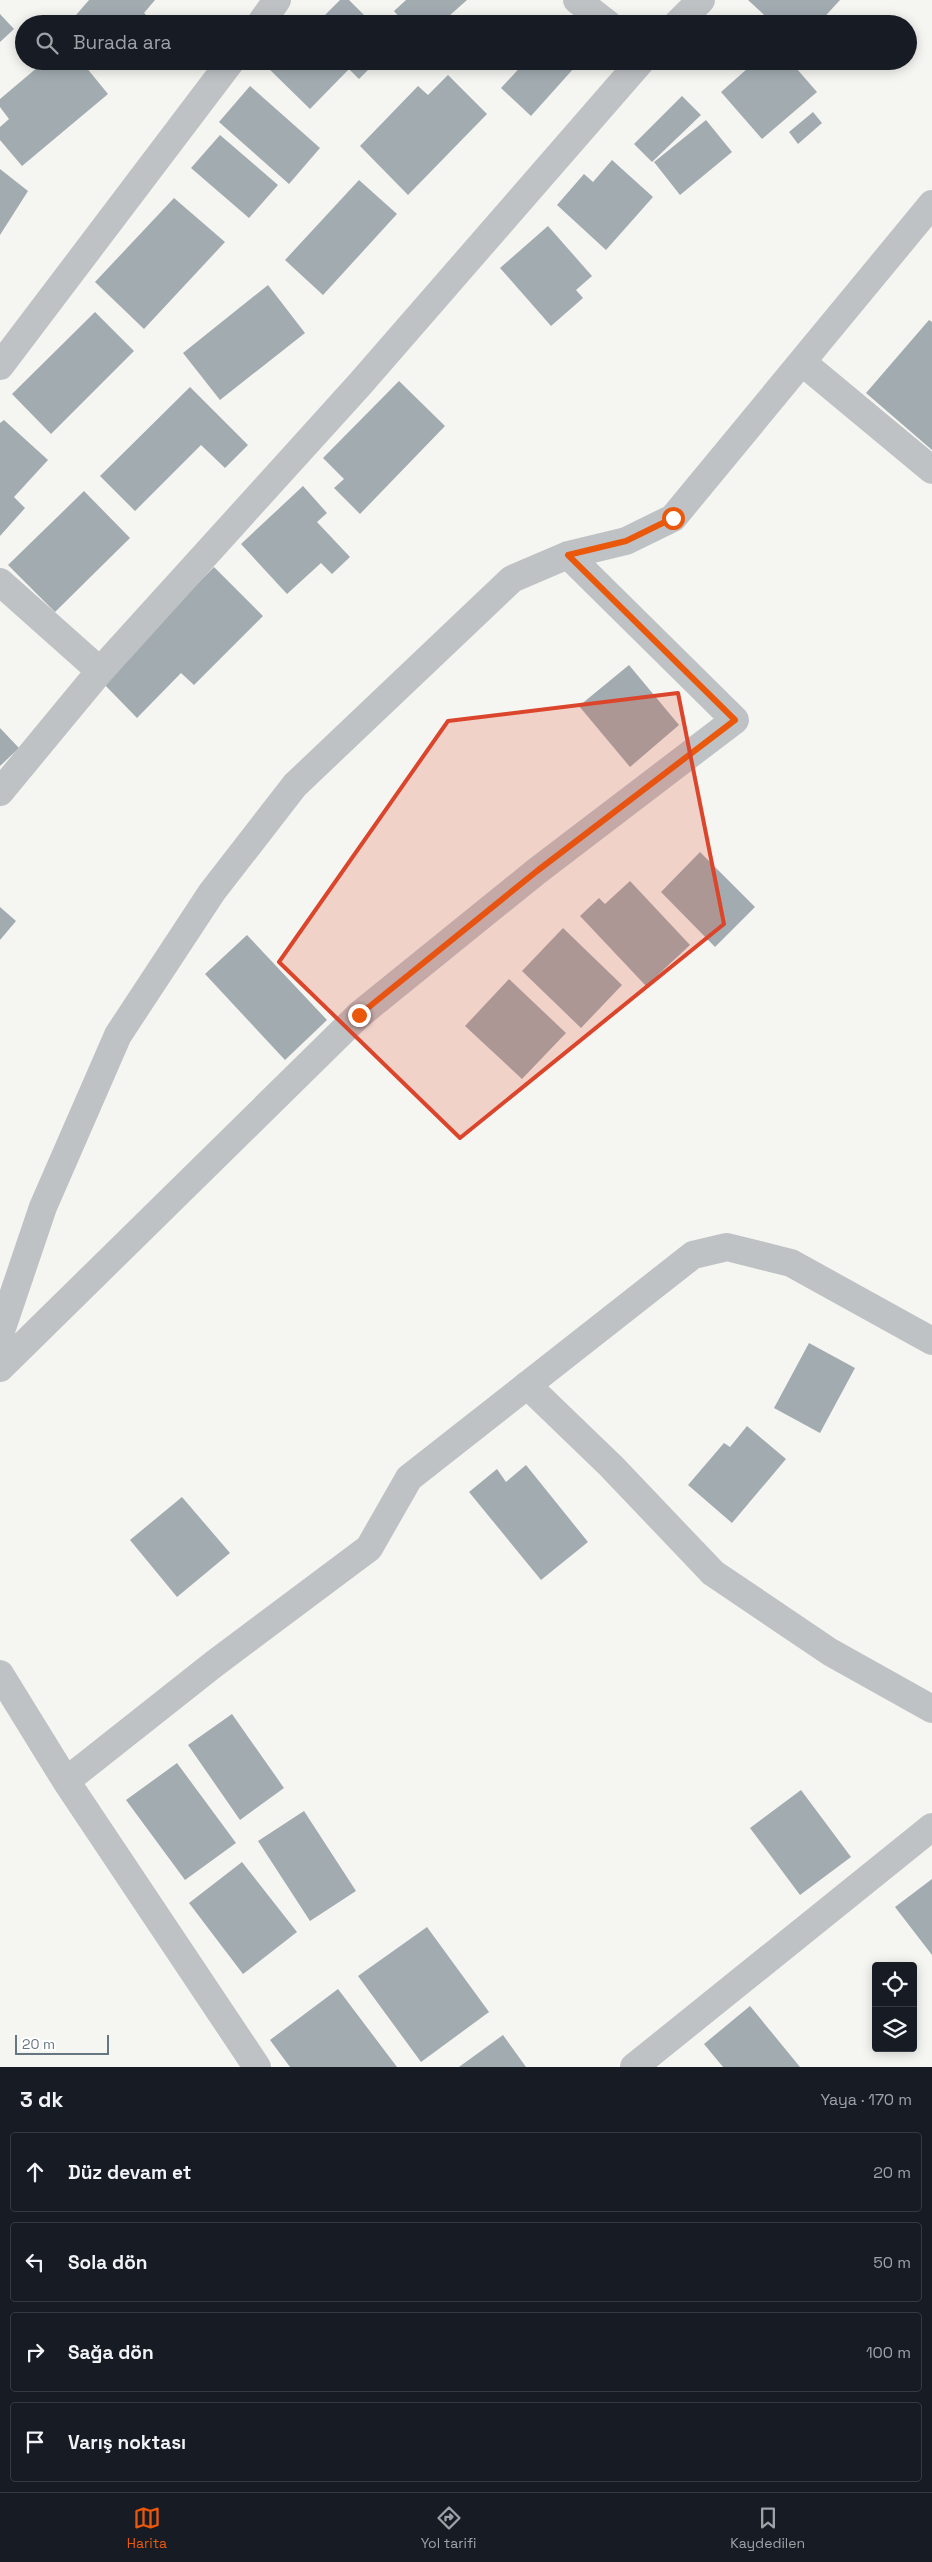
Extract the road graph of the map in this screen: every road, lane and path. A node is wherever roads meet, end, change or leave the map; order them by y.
1 (277, 0) edge
2 (577, 0) edge
3 (701, 0) edge
4 (266, 15) edge
5 (596, 15) edge
6 (686, 15) edge
7 (224, 70) edge
8 (633, 70) edge
9 (932, 204) edge
10 (802, 362) junction
11 (0, 366) edge
12 (932, 470) edge
13 (568, 555) junction
14 (0, 582) edge
15 (100, 671) junction
16 (0, 792) edge
17 (0, 1334) edge
18 (929, 1334) edge
19 (0, 1368) edge
20 (527, 1385) junction
21 (0, 1674) edge
22 (932, 1709) edge
23 (66, 1782) junction
24 (932, 1827) edge
25 (257, 2067) edge
26 (634, 2067) edge

1 - 4 street
2 - 5 street
3 - 6 street
7 - 11 street
8 - 15 street
9 - 10 street
10 - 12 street
10 - 13 street
13 - 17 street
13 - 19 street
14 - 15 street
15 - 16 street
18 - 20 street
20 - 22 street
20 - 23 street
21 - 23 street
23 - 25 street
24 - 26 street

